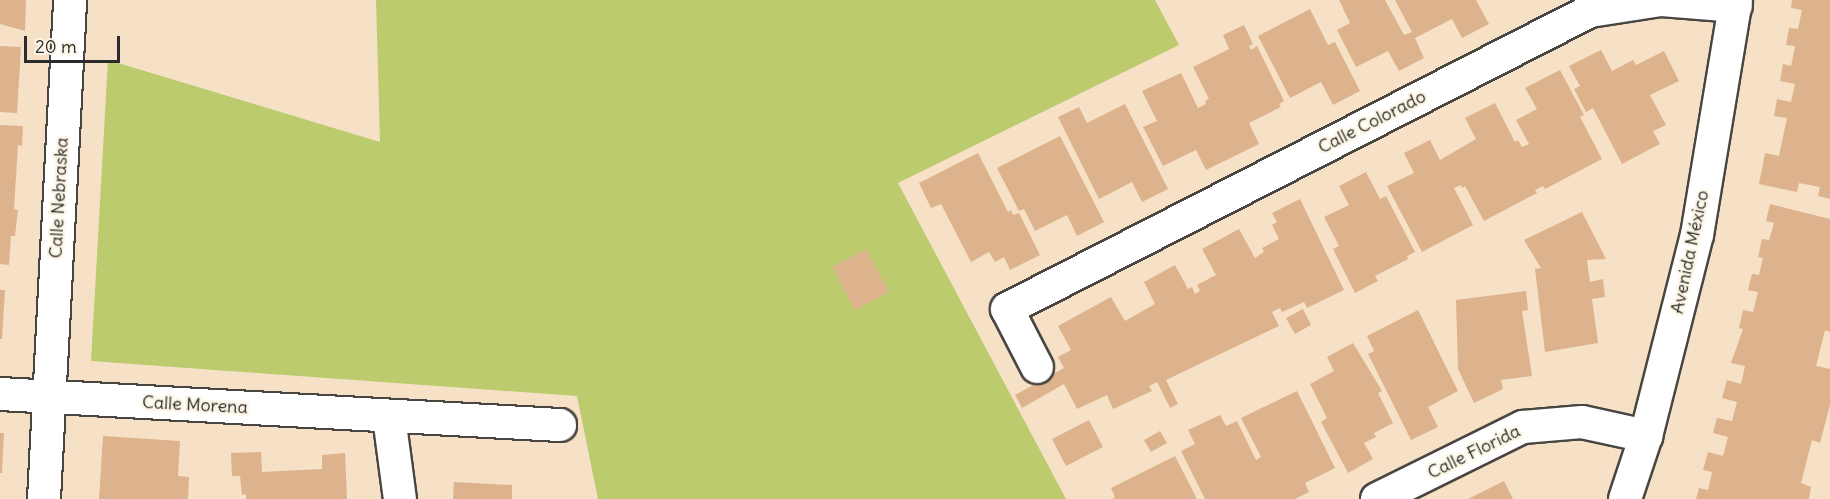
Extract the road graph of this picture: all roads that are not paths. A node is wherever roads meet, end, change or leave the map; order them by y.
1 (70, 0) edge
2 (1662, 0) edge
3 (1736, 3) edge
4 (1037, 367) dead end
5 (0, 393) edge
6 (49, 396) junction
7 (389, 417) junction
8 (560, 425) dead end
9 (1646, 436) junction
10 (44, 499) edge
11 (400, 499) edge
12 (1377, 499) edge
13 (1625, 499) edge

1 - 6 street, Calle Nebraska
2 - 3 street, Calle Colorado
2 - 4 street, Calle Colorado
3 - 9 street, Avenida México
5 - 6 street, Calle Morena
6 - 7 street, Calle Morena
6 - 10 street, Calle Nebraska
7 - 8 street, Calle Morena
7 - 11 street
9 - 12 street, Calle Florida
9 - 13 street, Avenida México

